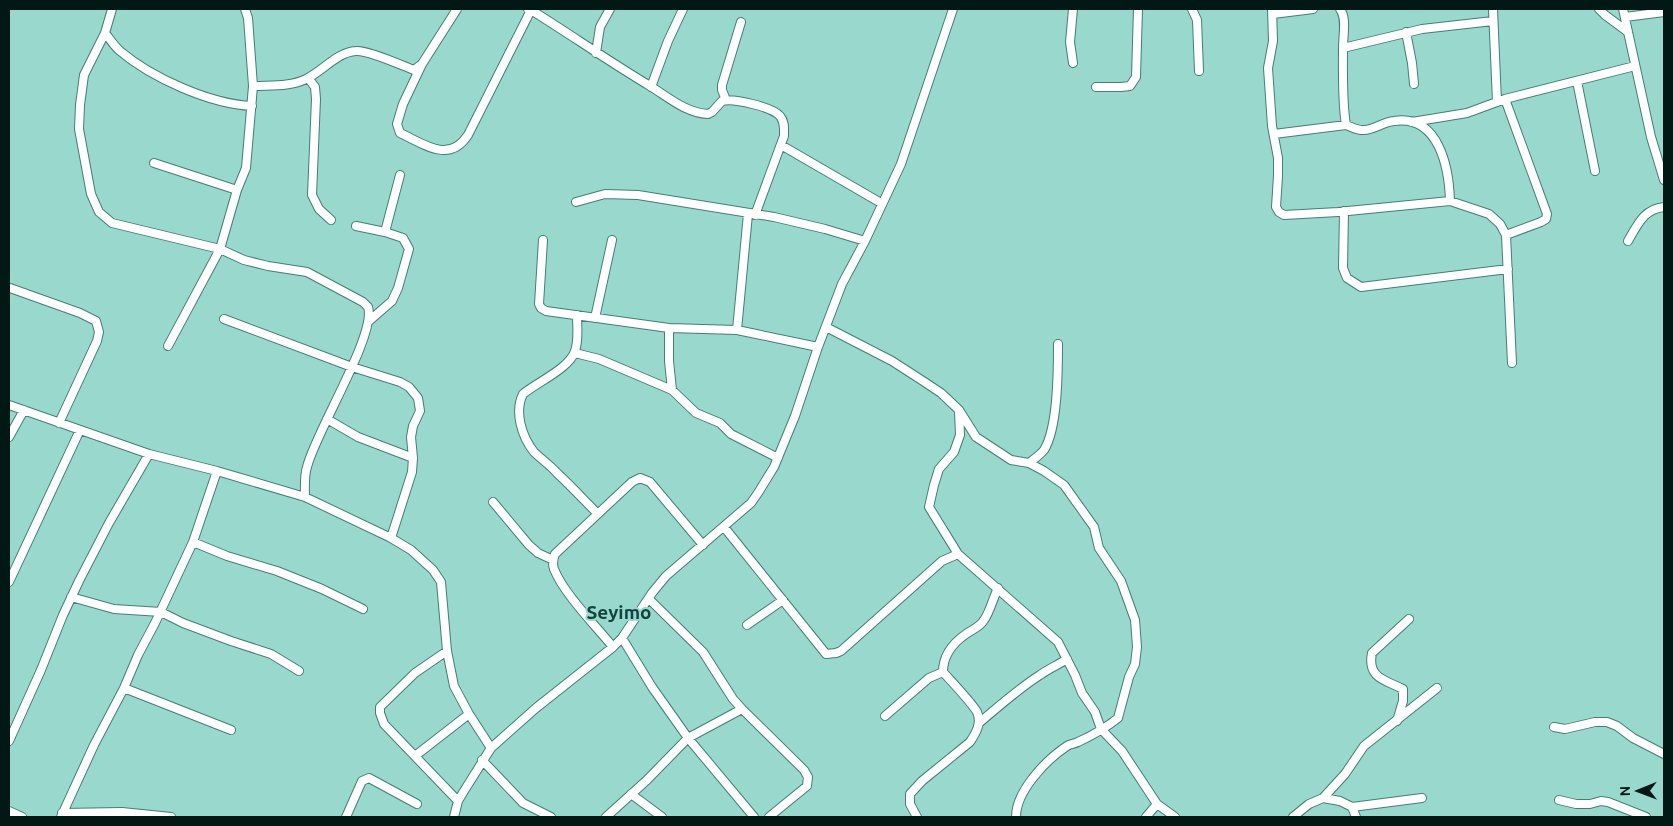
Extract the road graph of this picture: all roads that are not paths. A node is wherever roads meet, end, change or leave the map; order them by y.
1 (112, 9) edge
2 (245, 9) edge
3 (457, 9) edge
4 (530, 9) edge
5 (610, 9) edge
6 (683, 9) edge
7 (953, 9) edge
8 (1073, 9) edge
9 (1138, 9) edge
10 (1192, 9) edge
11 (1313, 9) edge
12 (1340, 9) edge
13 (1493, 9) edge
14 (1599, 9) edge
15 (1272, 11) edge
16 (1664, 12) edge
17 (1624, 13) edge
18 (1493, 20) junction
19 (741, 22) dead end
20 (1406, 32) junction
21 (1628, 32) junction
22 (106, 33) junction
23 (1343, 48) junction
24 (596, 52) junction
25 (1073, 62) dead end
26 (422, 64) junction
27 (1636, 66) junction
28 (1199, 70) dead end
29 (308, 78) junction
30 (1576, 81) junction
31 (1414, 84) dead end
32 (253, 86) junction
33 (651, 87) junction
34 (1096, 87) dead end
35 (1505, 99) junction
36 (726, 100) junction
37 (1497, 102) junction
38 (252, 106) junction
39 (1412, 122) junction
40 (1346, 125) junction
41 (1274, 134) junction
42 (781, 145) junction
43 (154, 163) dead end
44 (1595, 171) dead end
45 (400, 175) dead end
46 (1664, 180) edge
47 (237, 190) junction
48 (1450, 201) junction
49 (576, 202) dead end
50 (882, 203) junction
51 (1664, 207) edge
52 (1344, 211) junction
53 (752, 214) junction
54 (331, 220) dead end
55 (356, 226) dead end
56 (385, 232) junction
57 (1506, 235) junction
58 (543, 240) dead end
59 (612, 240) dead end
60 (865, 241) junction
61 (1628, 241) dead end
62 (220, 249) junction
63 (1508, 269) junction
64 (10, 288) edge
65 (577, 315) junction
66 (595, 318) junction
67 (224, 319) dead end
68 (369, 322) junction
69 (826, 327) junction
70 (669, 328) junction
71 (737, 330) junction
72 (1058, 344) dead end
73 (168, 346) dead end
74 (818, 346) junction
75 (575, 353) junction
76 (1512, 363) dead end
77 (352, 367) junction
78 (672, 390) junction
79 (9, 405) edge
80 (24, 410) junction
81 (959, 410) junction
82 (327, 419) junction
83 (59, 423) junction
84 (80, 430) junction
85 (9, 438) edge
86 (149, 454) junction
87 (413, 458) junction
88 (778, 458) junction
89 (1030, 463) junction
90 (217, 471) junction
91 (305, 498) junction
92 (493, 502) dead end
93 (598, 514) junction
94 (724, 527) junction
95 (391, 538) junction
96 (193, 542) junction
97 (703, 545) junction
98 (958, 554) junction
99 (553, 560) junction
100 (9, 582) edge
101 (998, 588) junction
102 (71, 597) junction
103 (649, 599) junction
104 (783, 600) junction
105 (363, 609) dead end
106 (160, 612) junction
107 (1409, 619) dead end
108 (747, 625) dead end
109 (622, 638) junction
110 (613, 647) junction
111 (446, 652) junction
112 (1067, 659) junction
113 (299, 671) dead end
114 (943, 672) junction
115 (124, 688) junction
116 (1437, 688) dead end
117 (742, 709) junction
118 (468, 714) junction
119 (884, 716) dead end
120 (1397, 721) junction
121 (979, 724) junction
122 (1554, 727) dead end
123 (1101, 729) junction
124 (231, 730) dead end
125 (688, 738) junction
126 (9, 741) edge
127 (491, 748) junction
128 (1664, 754) edge
129 (415, 756) junction
130 (482, 760) junction
131 (631, 794) junction
132 (1323, 798) junction
133 (1422, 798) dead end
134 (1559, 800) dead end
135 (458, 801) junction
136 (417, 804) dead end
137 (1157, 804) junction
138 (1352, 808) junction
139 (9, 811) edge
140 (62, 815) edge
141 (748, 816) edge
142 (22, 817) edge
143 (171, 817) edge
144 (346, 817) edge
145 (454, 817) edge
146 (551, 817) edge
147 (606, 817) edge
148 (662, 817) edge
149 (769, 817) edge
150 (917, 817) edge
151 (1016, 817) edge
152 (1146, 817) edge
153 (1175, 817) edge
154 (1293, 817) edge
155 (1356, 817) edge
156 (1646, 817) edge

1 - 22 street
2 - 32 street
3 - 26 street
4 - 24 street
4 - 26 street
5 - 24 street
6 - 33 street
7 - 50 street
8 - 25 street
9 - 34 street
10 - 28 street
11 - 15 street
12 - 23 street
13 - 18 street
14 - 21 street
15 - 41 street
16 - 17 street
17 - 21 street
18 - 20 street
18 - 37 street
19 - 36 street
20 - 23 street
20 - 31 street
21 - 27 street
22 - 38 street
22 - 62 street
23 - 40 street
24 - 33 street
26 - 29 street
27 - 30 street
27 - 46 street
29 - 32 street
29 - 54 street
30 - 35 street
30 - 44 street
32 - 38 street
33 - 36 street
35 - 37 street
35 - 57 street
36 - 42 street
37 - 39 street
38 - 47 street
39 - 40 street
39 - 48 street
40 - 41 street
41 - 52 street
42 - 50 street
42 - 53 street
43 - 47 street
45 - 56 street
47 - 62 street
48 - 52 street
48 - 57 street
49 - 53 street
50 - 60 street
51 - 61 street
52 - 63 street
53 - 60 street
53 - 71 street
55 - 56 street
56 - 68 street
57 - 63 street
58 - 65 street
59 - 66 street
60 - 69 street
62 - 68 street
62 - 73 street
63 - 76 street
64 - 83 street
65 - 66 street
65 - 75 street
66 - 70 street
67 - 77 street
68 - 77 street
69 - 74 street
69 - 81 street
70 - 71 street
70 - 78 street
71 - 74 street
72 - 89 street
74 - 88 street
75 - 78 street
75 - 93 street
77 - 82 street
77 - 87 street
78 - 88 street
79 - 80 street
80 - 83 street
80 - 85 street
81 - 89 street
81 - 98 street
82 - 87 street
82 - 91 street
83 - 84 street
84 - 86 street
84 - 100 street
86 - 90 street
86 - 102 street
87 - 95 street
88 - 94 street
89 - 123 street
90 - 91 street
90 - 96 street
91 - 95 street
92 - 99 street
93 - 97 street
93 - 99 street
94 - 97 street
94 - 104 street
95 - 111 street
96 - 105 street
96 - 106 street
97 - 103 street
98 - 101 street
98 - 104 street
99 - 110 street
101 - 112 street
101 - 114 street
102 - 106 street
102 - 126 street
103 - 109 street
103 - 117 street
104 - 108 street
106 - 113 street
106 - 115 street
107 - 120 street
109 - 110 street
109 - 125 street
110 - 127 street
111 - 118 street
111 - 129 street
112 - 121 street
112 - 123 street
114 - 119 street
114 - 121 street
115 - 124 street
115 - 140 street
116 - 120 street
117 - 125 street
117 - 149 street
118 - 127 street
118 - 129 street
120 - 132 street
121 - 150 street
122 - 128 street
123 - 137 street
123 - 151 street
125 - 131 street
125 - 141 street
127 - 130 street
129 - 135 street
130 - 135 street
130 - 146 street
131 - 147 street
131 - 148 street
132 - 138 street
132 - 154 street
133 - 138 street
134 - 156 street
135 - 145 street
136 - 144 street
137 - 152 street
137 - 153 street
138 - 155 street
139 - 142 street
140 - 143 street

